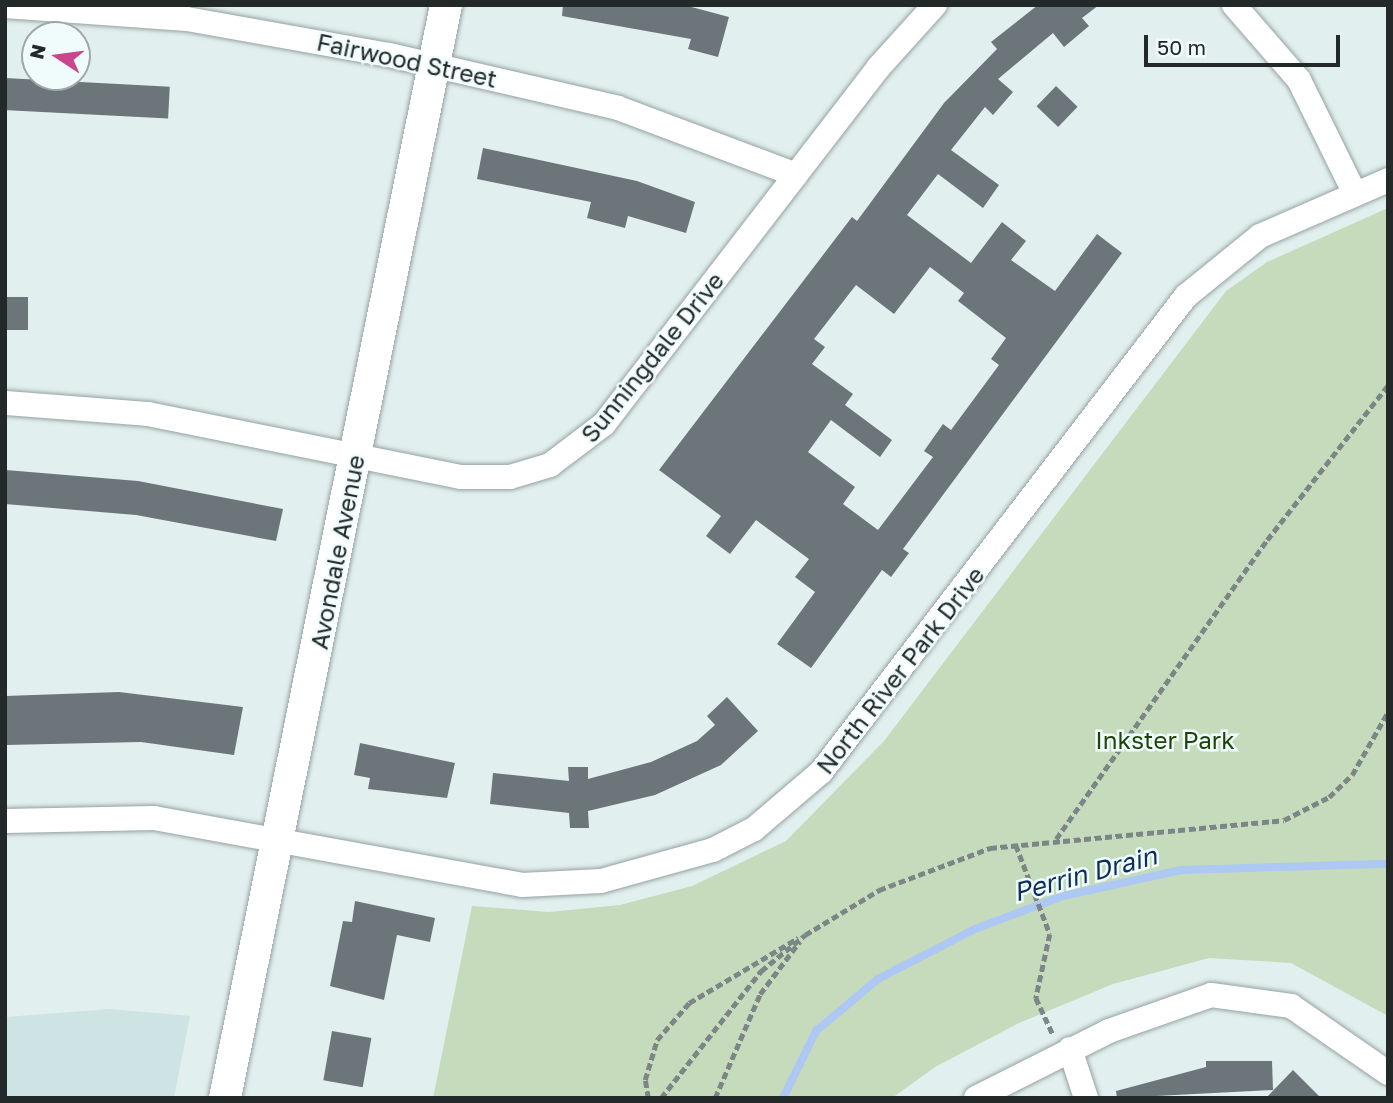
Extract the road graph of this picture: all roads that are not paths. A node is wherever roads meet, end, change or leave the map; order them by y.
1 (446, 5) edge
2 (935, 5) edge
3 (1234, 5) edge
4 (5, 6) edge
5 (434, 64) junction
6 (796, 175) junction
7 (1388, 180) edge
8 (1354, 194) junction
9 (5, 403) edge
10 (356, 456) junction
11 (5, 821) edge
12 (278, 840) junction
13 (1070, 1049) junction
14 (1388, 1073) edge
15 (225, 1098) edge
16 (976, 1098) edge
17 (1086, 1098) edge

1 - 5 street, Avondale Avenue
2 - 6 street, Sunningdale Drive
3 - 8 street
4 - 5 street, Fairwood Street
5 - 6 street, Fairwood Street
5 - 10 street, Avondale Avenue
6 - 10 street, Sunningdale Drive
7 - 8 street, North River Park Drive
8 - 12 street, North River Park Drive
9 - 10 street, Sunningdale Drive
10 - 12 street, Avondale Avenue
11 - 12 street, North River Park Drive
12 - 15 street, Avondale Avenue
13 - 14 street
13 - 16 street
13 - 17 street

